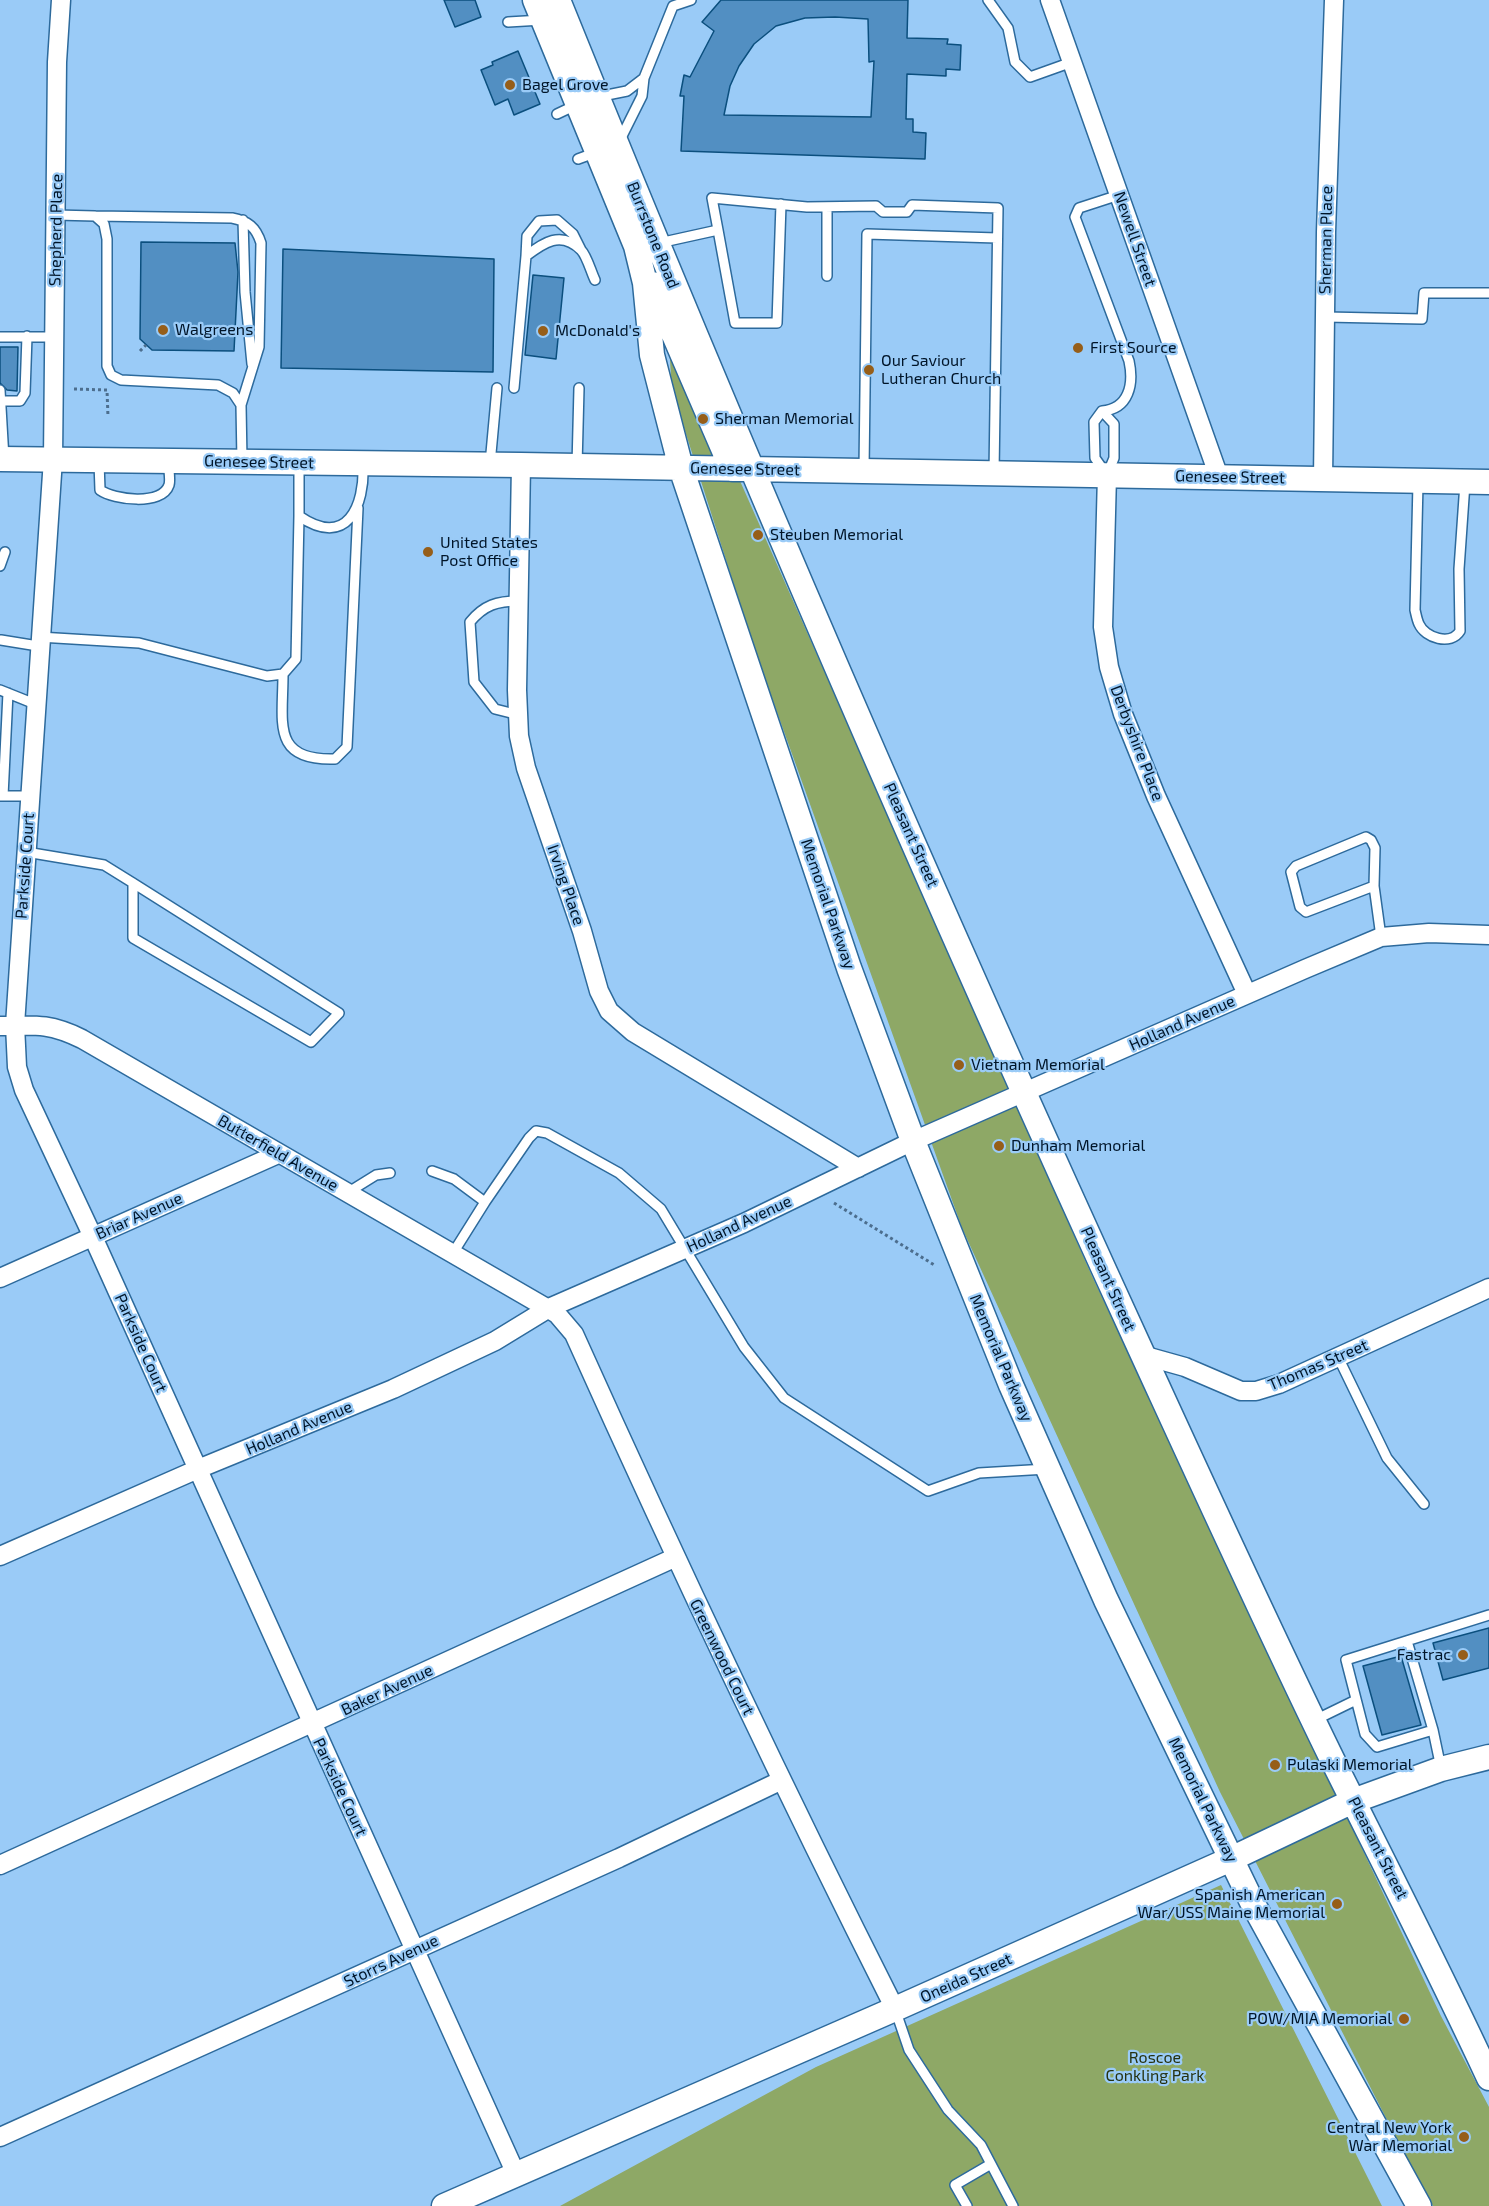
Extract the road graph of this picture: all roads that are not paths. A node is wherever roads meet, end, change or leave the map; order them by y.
1 (61, 0) edge
2 (691, 0) edge
3 (988, 0) edge
4 (1050, 0) edge
5 (1334, 0) edge
6 (670, 3) edge
7 (550, 8) edge
8 (508, 22) dead end
9 (1072, 62) junction
10 (644, 78) junction
11 (577, 105) junction
12 (598, 152) junction
13 (1119, 195) junction
14 (781, 204) junction
15 (826, 207) junction
16 (56, 215) junction
17 (95, 216) junction
18 (243, 220) junction
19 (718, 230) junction
20 (997, 238) junction
21 (646, 245) junction
22 (581, 250) junction
23 (526, 256) junction
24 (827, 276) dead end
25 (595, 280) dead end
26 (1489, 293) edge
27 (1326, 317) junction
28 (0, 336) edge
29 (27, 336) junction
30 (54, 337) junction
31 (253, 372) junction
32 (497, 388) dead end
33 (514, 388) dead end
34 (579, 388) dead end
35 (0, 390) edge
36 (0, 401) edge
37 (241, 405) junction
38 (1102, 411) junction
39 (2, 459) edge
40 (53, 459) junction
41 (99, 460) junction
42 (168, 461) junction
43 (242, 461) junction
44 (299, 462) junction
45 (363, 463) junction
46 (490, 464) junction
47 (521, 465) junction
48 (577, 466) junction
49 (681, 468) junction
50 (741, 469) junction
51 (864, 471) junction
52 (994, 473) junction
53 (1107, 475) junction
54 (1219, 477) junction
55 (1323, 479) junction
56 (1418, 481) junction
57 (1465, 482) junction
58 (1489, 482) edge
59 (358, 508) junction
60 (299, 516) junction
61 (5, 552) dead end
62 (0, 566) edge
63 (519, 601) junction
64 (1, 640) edge
65 (39, 641) junction
66 (283, 675) junction
67 (4, 691) edge
68 (35, 705) junction
69 (519, 716) junction
70 (2, 796) edge
71 (29, 796) junction
72 (26, 852) junction
73 (133, 883) junction
74 (1374, 886) junction
75 (1489, 935) edge
76 (1381, 937) junction
77 (1247, 994) junction
78 (7, 1025) edge
79 (1025, 1092) junction
80 (913, 1141) junction
81 (278, 1154) junction
82 (858, 1168) junction
83 (432, 1171) dead end
84 (390, 1173) dead end
85 (347, 1193) junction
86 (485, 1202) junction
87 (93, 1237) junction
88 (684, 1249) junction
89 (453, 1253) junction
90 (0, 1278) edge
91 (1489, 1288) edge
92 (549, 1308) junction
93 (1143, 1355) junction
94 (1338, 1357) junction
95 (198, 1469) junction
96 (1048, 1469) junction
97 (1424, 1504) dead end
98 (0, 1556) edge
99 (674, 1557) junction
100 (1489, 1615) edge
101 (1407, 1641) junction
102 (1356, 1700) junction
103 (1314, 1721) junction
104 (311, 1725) junction
105 (1433, 1730) junction
106 (1489, 1757) edge
107 (1441, 1769) junction
108 (780, 1781) junction
109 (1353, 1801) junction
110 (1231, 1859) junction
111 (0, 1865) edge
112 (415, 1949) junction
113 (895, 2010) junction
114 (1489, 2078) edge
115 (0, 2137) edge
116 (991, 2164) junction
117 (516, 2174) junction
118 (444, 2206) edge
119 (967, 2206) edge
120 (1013, 2206) edge
121 (1419, 2206) edge

1 - 16 street, Shepherd Place
2 - 6 lane
3 - 9 lane
4 - 9 street, Newell Street
5 - 27 street, Sherman Place
6 - 10 lane
7 - 8 lane
7 - 11 street, Burrstone Road
9 - 13 street, Newell Street
10 - 11 lane
10 - 12 lane
11 - 12 street, Burrstone Road
12 - 21 street, Burrstone Road
13 - 38 lane
13 - 54 street, Newell Street
14 - 15 lane
14 - 19 lane
14 - 19 lane
15 - 20 lane
15 - 24 lane
16 - 17 lane
16 - 30 street, Shepherd Place
17 - 18 lane
17 - 37 lane
18 - 31 lane
18 - 31 lane
19 - 21 lane
20 - 51 lane
20 - 52 lane
21 - 49 street, Burrstone Road
21 - 50 street, Burrstone Road
22 - 23 lane
22 - 23 lane
22 - 25 lane
23 - 33 lane
26 - 27 lane
27 - 55 street, Sherman Place
28 - 29 lane
29 - 30 lane
29 - 36 lane
30 - 40 street, Shepherd Place
31 - 37 lane
32 - 46 lane
34 - 48 lane
35 - 36 lane
36 - 39 lane
37 - 43 lane
38 - 53 lane
38 - 53 lane
39 - 40 street, Genesee Street
40 - 41 street, Genesee Street
40 - 65 street, Parkside Court
41 - 42 street, Genesee Street
41 - 42 lane
42 - 43 street, Genesee Street
43 - 44 street, Genesee Street
44 - 45 street, Genesee Street
44 - 60 lane
45 - 46 street, Genesee Street
45 - 59 lane
46 - 47 street, Genesee Street
47 - 48 street, Genesee Street
47 - 63 street, Irving Place
48 - 49 street, Genesee Street
49 - 50 street, Genesee Street
49 - 80 street, Memorial Parkway
50 - 51 street, Genesee Street
50 - 79 street, Pleasant Street
51 - 52 street, Genesee Street
52 - 53 street, Genesee Street
53 - 54 street, Genesee Street
53 - 77 street, Derbyshire Place
54 - 55 street, Genesee Street
55 - 56 street, Genesee Street
56 - 57 street, Genesee Street
56 - 57 lane
57 - 58 street, Genesee Street
59 - 60 lane
59 - 66 lane
60 - 66 lane
61 - 62 lane
63 - 69 street, Irving Place
63 - 69 lane
64 - 65 lane
65 - 66 lane
65 - 68 street, Parkside Court
67 - 68 lane
67 - 70 lane
68 - 71 street, Parkside Court
69 - 82 street, Irving Place
70 - 71 lane
71 - 72 street, Parkside Court
72 - 73 lane
72 - 78 street, Parkside Court
73 - 73 lane
74 - 74 lane
74 - 76 lane
75 - 76 street, Holland Avenue
76 - 77 street, Holland Avenue
77 - 79 street, Holland Avenue
78 - 81 street, Butterfield Avenue
78 - 87 street, Parkside Court
79 - 80 street, Holland Avenue
79 - 93 street, Pleasant Street
80 - 82 street, Holland Avenue
80 - 96 street, Memorial Parkway
81 - 85 street, Butterfield Avenue
81 - 87 street, Briar Avenue
82 - 88 street, Holland Avenue
83 - 86 lane
84 - 85 lane
85 - 89 street, Butterfield Avenue
86 - 88 lane
86 - 89 lane
87 - 90 street, Briar Avenue
87 - 95 street, Parkside Court
88 - 92 street, Holland Avenue
88 - 96 lane
89 - 92 street, Butterfield Avenue
91 - 94 street, Thomas Street
92 - 95 street, Holland Avenue
92 - 99 street, Greenwood Court
93 - 94 street, Thomas Street
93 - 103 street, Pleasant Street
94 - 97 lane
95 - 98 street, Holland Avenue
95 - 104 street, Parkside Court
96 - 110 street, Memorial Parkway
99 - 104 street, Baker Avenue
99 - 108 street, Greenwood Court
100 - 101 lane
101 - 102 lane
101 - 105 lane
102 - 103 lane
102 - 105 lane
103 - 109 street, Pleasant Street
104 - 111 street, Baker Avenue
104 - 112 street, Parkside Court
105 - 107 lane
106 - 107 street, Oneida Street
107 - 109 street, Oneida Street
108 - 112 street, Storrs Avenue
108 - 113 street, Greenwood Court
109 - 110 street, Oneida Street
109 - 114 street, Pleasant Street
110 - 113 street, Oneida Street
110 - 121 street, Memorial Parkway
112 - 115 street, Storrs Avenue
112 - 117 street, Parkside Court
113 - 116 lane
113 - 117 street, Oneida Street
116 - 119 lane
116 - 120 lane
117 - 118 street, Oneida Street

